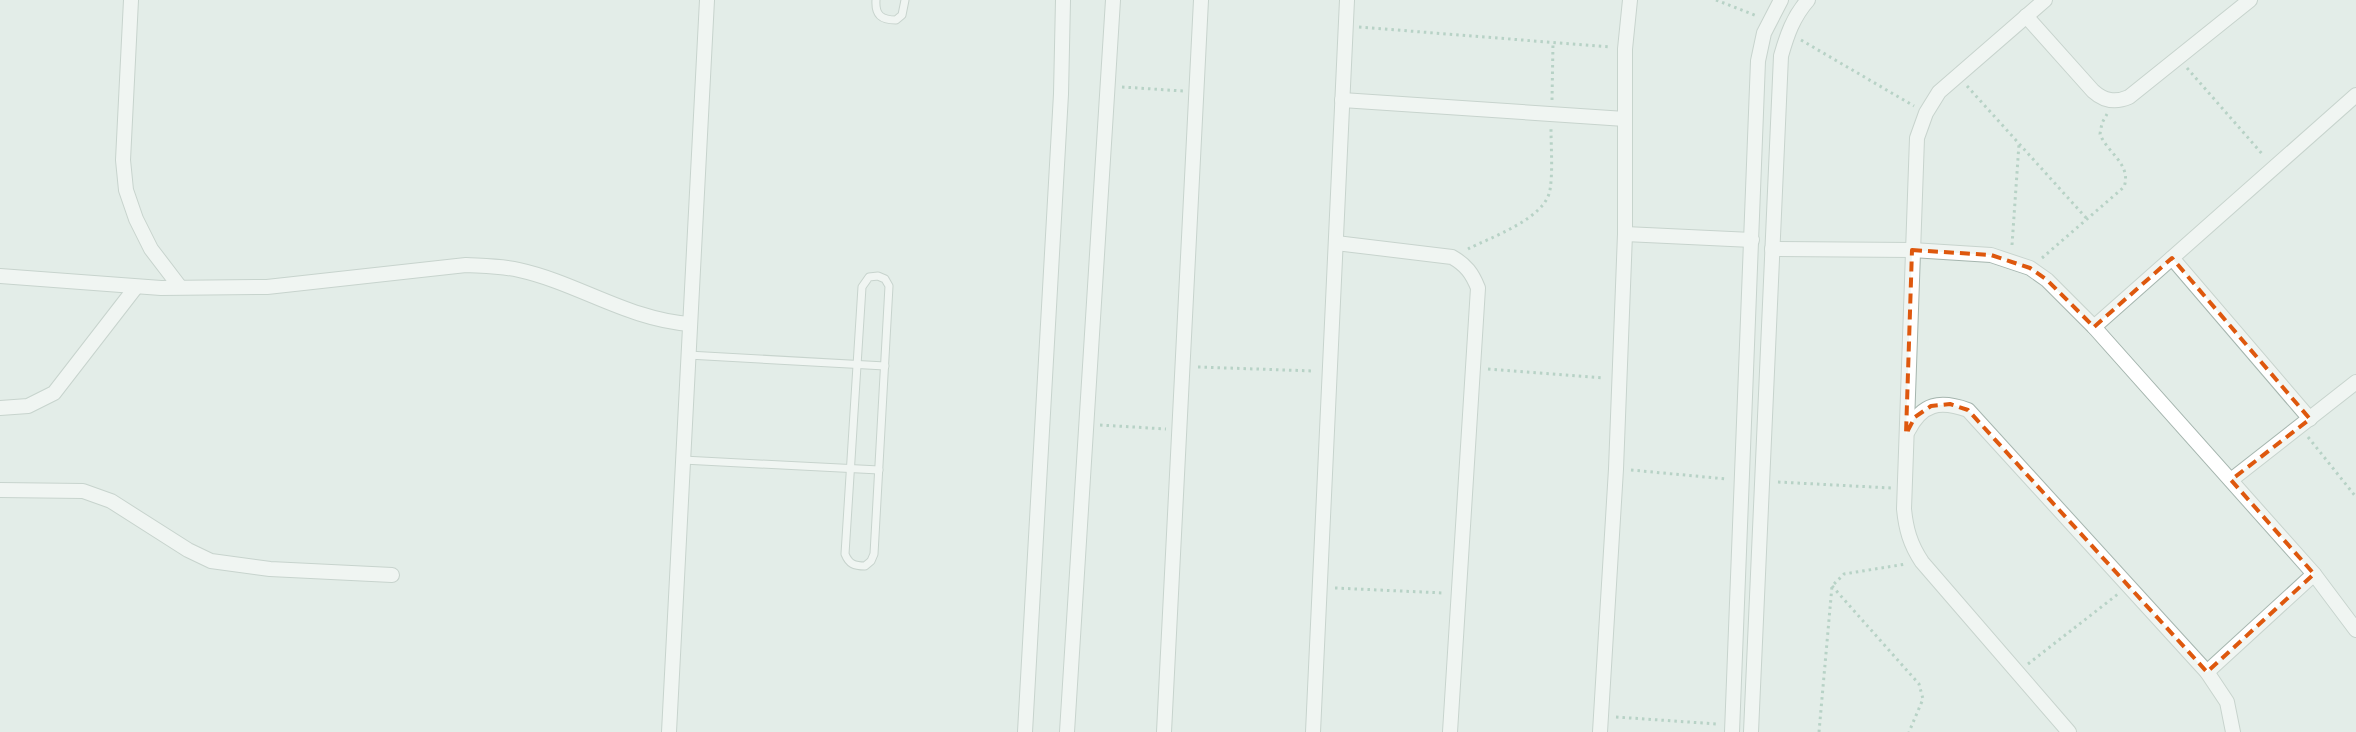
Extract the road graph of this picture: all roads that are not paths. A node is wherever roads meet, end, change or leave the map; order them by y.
1 (131, 0) edge
2 (707, 0) edge
3 (876, 0) edge
4 (905, 0) edge
5 (1064, 0) edge
6 (1113, 0) edge
7 (1201, 0) edge
8 (1347, 0) edge
9 (1630, 0) edge
10 (1781, 0) edge
11 (1808, 0) edge
12 (2045, 0) edge
13 (2250, 0) edge
14 (2026, 16) junction
15 (2356, 95) edge
16 (1342, 100) junction
17 (1625, 119) junction
18 (1625, 234) junction
19 (1752, 240) junction
20 (1336, 243) junction
21 (1772, 248) junction
22 (1912, 250) junction
23 (2172, 258) junction
24 (0, 276) edge
25 (136, 287) junction
26 (180, 287) junction
27 (690, 324) junction
28 (1749, 326) junction
29 (1769, 326) junction
30 (2094, 327) junction
31 (688, 355) junction
32 (857, 365) junction
33 (885, 366) junction
34 (2356, 382) edge
35 (0, 408) edge
36 (2305, 422) junction
37 (1906, 434) junction
38 (683, 460) junction
39 (851, 468) junction
40 (879, 470) junction
41 (2231, 480) junction
42 (0, 490) edge
43 (2314, 574) junction
44 (392, 575) dead end
45 (2356, 630) edge
46 (2207, 672) junction
47 (1732, 729) edge
48 (669, 732) edge
49 (1025, 732) edge
50 (1067, 732) edge
51 (1164, 732) edge
52 (1313, 732) edge
53 (1450, 732) edge
54 (1600, 732) edge
55 (1751, 732) edge
56 (2069, 732) edge
57 (2233, 732) edge

1 - 26 street
2 - 27 street
3 - 4 lane
5 - 49 street
6 - 50 street
7 - 51 street
8 - 16 street
9 - 17 street
10 - 19 street
11 - 21 street
12 - 14 street
13 - 14 street
14 - 22 street
15 - 23 street
16 - 17 street
16 - 20 street
17 - 18 street
18 - 19 street
18 - 54 street
19 - 28 street
20 - 52 street
20 - 53 street
21 - 22 street
21 - 29 street
22 - 30 street
22 - 37 street
23 - 30 street
23 - 36 street
24 - 25 street
25 - 26 street
25 - 35 street
26 - 27 street
27 - 31 street
28 - 29 street
28 - 47 street
29 - 55 street
30 - 41 street
31 - 32 lane
31 - 38 street
32 - 33 lane
32 - 33 lane
32 - 39 lane
33 - 40 lane
34 - 36 street
36 - 41 street
37 - 46 street
37 - 56 street
38 - 39 lane
38 - 48 street
39 - 40 lane
39 - 40 lane
41 - 43 street
42 - 44 street
43 - 45 street
43 - 46 street
46 - 57 street

